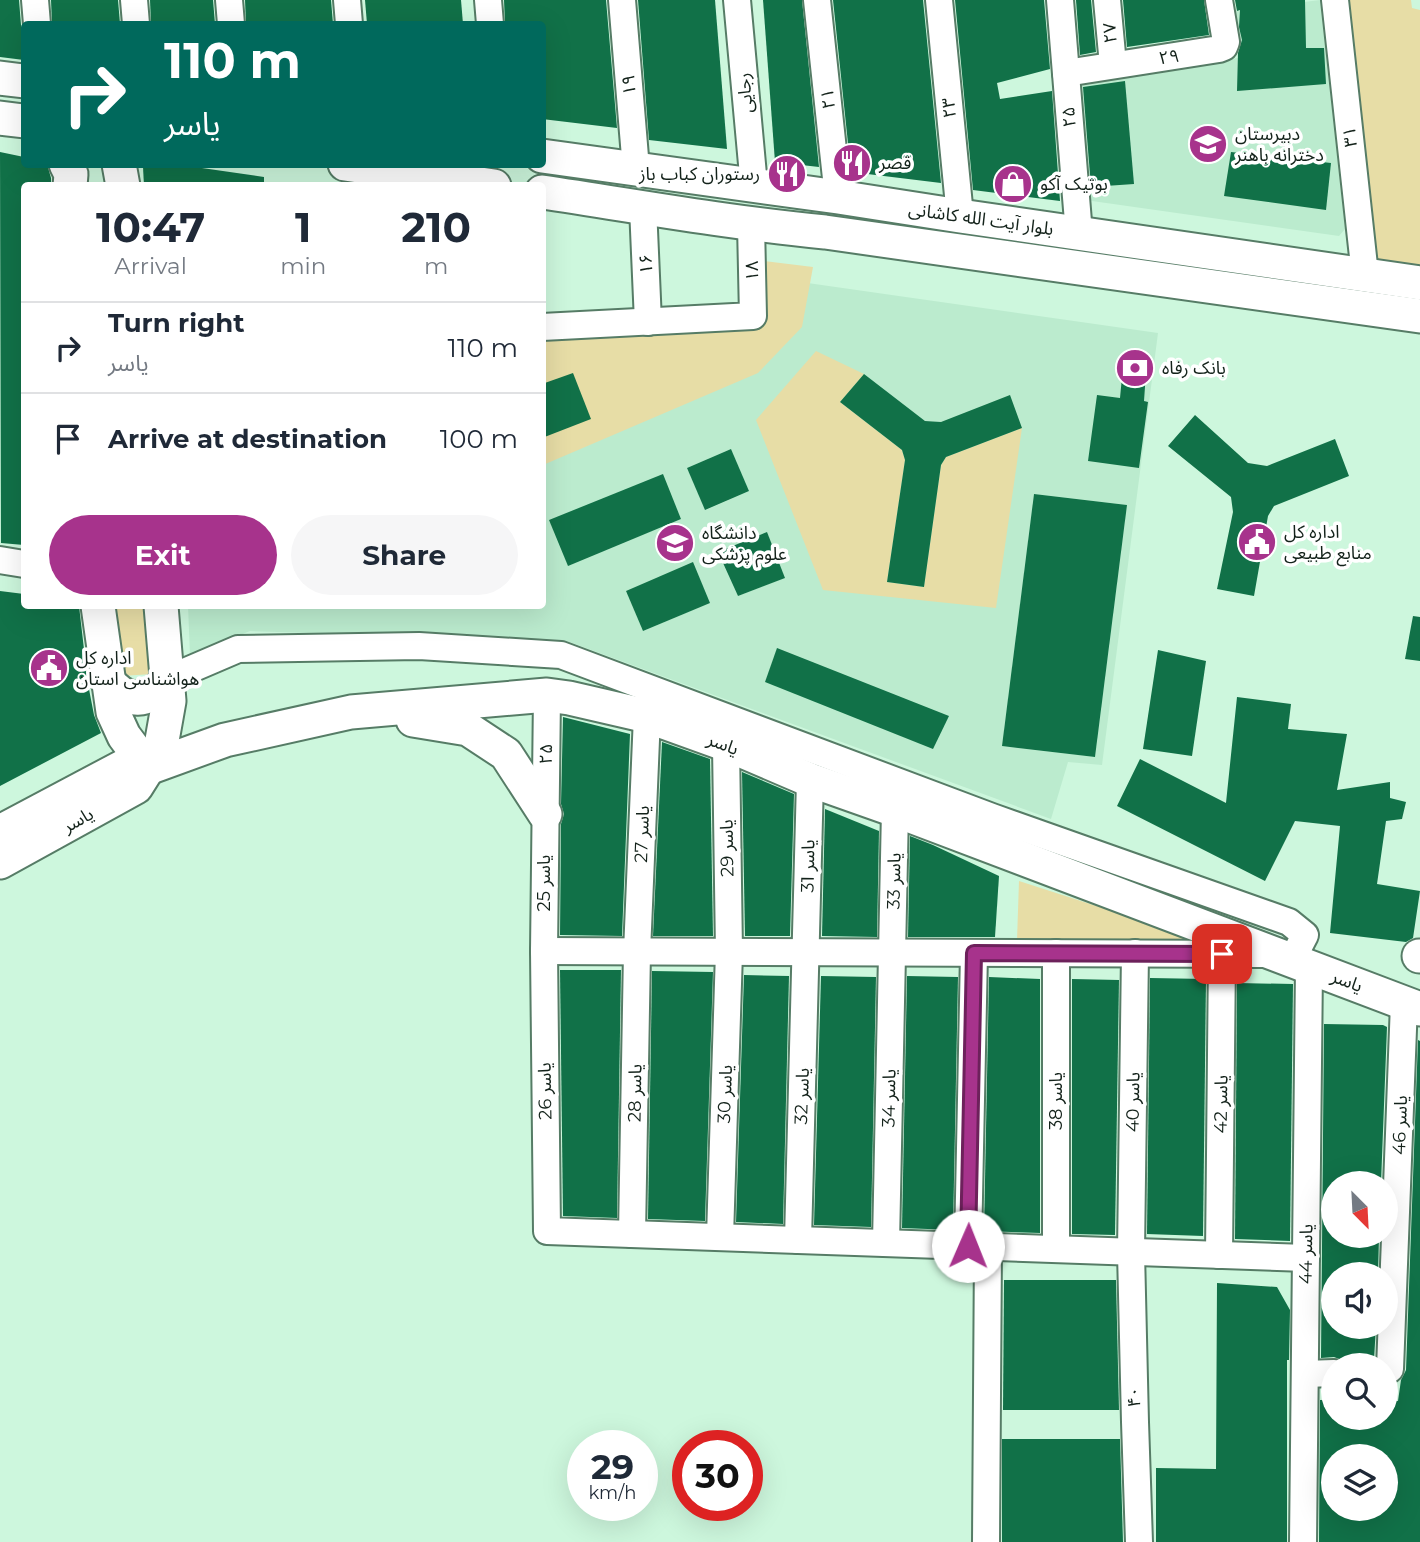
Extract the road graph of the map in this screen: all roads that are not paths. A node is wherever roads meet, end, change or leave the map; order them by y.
1 (35, 0) edge
2 (134, 0) edge
3 (229, 0) edge
4 (347, 0) edge
5 (488, 0) edge
6 (622, 0) edge
7 (737, 0) edge
8 (817, 0) edge
9 (939, 0) edge
10 (1060, 0) edge
11 (1107, 0) edge
12 (1219, 0) edge
13 (1335, 0) edge
14 (37, 21) edge
15 (136, 21) edge
16 (231, 21) edge
17 (349, 21) edge
18 (490, 21) edge
19 (1113, 65) junction
20 (1066, 73) junction
21 (0, 78) edge
22 (21, 81) edge
23 (0, 118) edge
24 (21, 121) edge
25 (546, 157) edge
26 (636, 169) junction
27 (351, 172) edge
28 (453, 182) edge
29 (754, 186) junction
30 (546, 193) edge
31 (838, 197) junction
32 (643, 206) junction
33 (960, 216) junction
34 (751, 225) junction
35 (1079, 234) junction
36 (1365, 275) junction
37 (1420, 283) edge
38 (1420, 316) edge
39 (649, 321) junction
40 (546, 327) edge
41 (0, 560) edge
42 (21, 564) edge
43 (99, 609) edge
44 (162, 609) edge
45 (168, 679) junction
46 (107, 680) junction
47 (547, 695) junction
48 (351, 712) junction
49 (647, 716) junction
50 (726, 745) junction
51 (149, 768) junction
52 (810, 780) junction
53 (895, 810) junction
54 (545, 814) junction
55 (0, 832) edge
56 (0, 862) edge
57 (544, 951) junction
58 (637, 951) junction
59 (729, 952) junction
60 (806, 952) junction
61 (893, 953) junction
62 (974, 953) junction
63 (1056, 953) junction
64 (1135, 953) junction
65 (1222, 954) junction
66 (1292, 960) junction
67 (1412, 1006) edge
68 (632, 1234) junction
69 (720, 1237) junction
70 (798, 1240) junction
71 (886, 1243) junction
72 (978, 1246) junction
73 (1056, 1249) junction
74 (1131, 1252) junction
75 (1219, 1255) junction
76 (1306, 1258) junction
77 (1391, 1353) edge
78 (1321, 1373) edge
79 (1305, 1374) junction
80 (986, 1542) edge
81 (1139, 1542) edge
82 (1303, 1542) edge

1 - 14 street
2 - 15 street
3 - 16 street
4 - 17 street
5 - 18 street
6 - 26 street, ۱۹
7 - 29 street, رجایی
8 - 31 street, ۲۱
9 - 33 street, ۲۳
10 - 20 street, ۲۵
11 - 19 street, ۲۷
12 - 19 street, ۲۹
13 - 36 street, ۳۱
19 - 20 street, ۲۹
20 - 35 street, ۲۵
21 - 22 main road
23 - 24 main road
25 - 26 main road, بلوار آیت الله کاشانی
26 - 29 main road, بلوار آیت الله کاشانی
27 - 28 main road
29 - 31 main road, بلوار آیت الله کاشانی
30 - 32 main road, بلوار آیت الله کاشانی
31 - 33 main road, بلوار آیت الله کاشانی
32 - 34 main road, بلوار آیت الله کاشانی
32 - 39 street, ۱۶
33 - 35 main road, بلوار آیت الله کاشانی
34 - 38 main road, بلوار آیت الله کاشانی
34 - 39 street, ۱۸
35 - 36 main road, بلوار آیت الله کاشانی
36 - 37 main road, بلوار آیت الله کاشانی
39 - 40 street
41 - 42 street
43 - 46 main road
44 - 45 main road
45 - 46 main road
45 - 51 main road
45 - 66 street, یاسر 44
46 - 51 main road
47 - 48 main road, یاسر
47 - 49 main road, یاسر
47 - 54 street, ۲۵
48 - 51 main road, یاسر
48 - 54 main road
49 - 50 main road, یاسر
49 - 58 street, یاسر 27
50 - 52 main road, یاسر
50 - 59 street, یاسر 29
51 - 55 main road, یاسر
51 - 56 main road, یاسر
52 - 53 main road, یاسر
52 - 60 street, یاسر 31
53 - 61 street, یاسر 33
53 - 66 main road, یاسر
54 - 57 street, یاسر 25
57 - 58 street, یاسر
57 - 68 street, یاسر 26
58 - 59 street, یاسر
58 - 68 street, یاسر 28
59 - 60 street, یاسر
59 - 69 street, یاسر 30
60 - 61 street, یاسر
60 - 70 street, یاسر 32
61 - 62 street, یاسر
61 - 71 street, یاسر 34
62 - 63 street, یاسر
62 - 72 street
63 - 64 street, یاسر
63 - 73 street, یاسر 38
64 - 65 street, یاسر
64 - 74 street, یاسر 40
65 - 66 street, یاسر
65 - 75 street, یاسر 42
66 - 67 main road, یاسر
66 - 76 street, یاسر 44
67 - 77 street, یاسر 46
68 - 69 street
69 - 70 street
70 - 71 street
71 - 72 street
72 - 73 street
72 - 80 street
73 - 74 street
74 - 75 street
74 - 81 street, ۴۰
75 - 76 street
76 - 79 street, یاسر 44
78 - 79 street
79 - 82 street, یاسر 44

